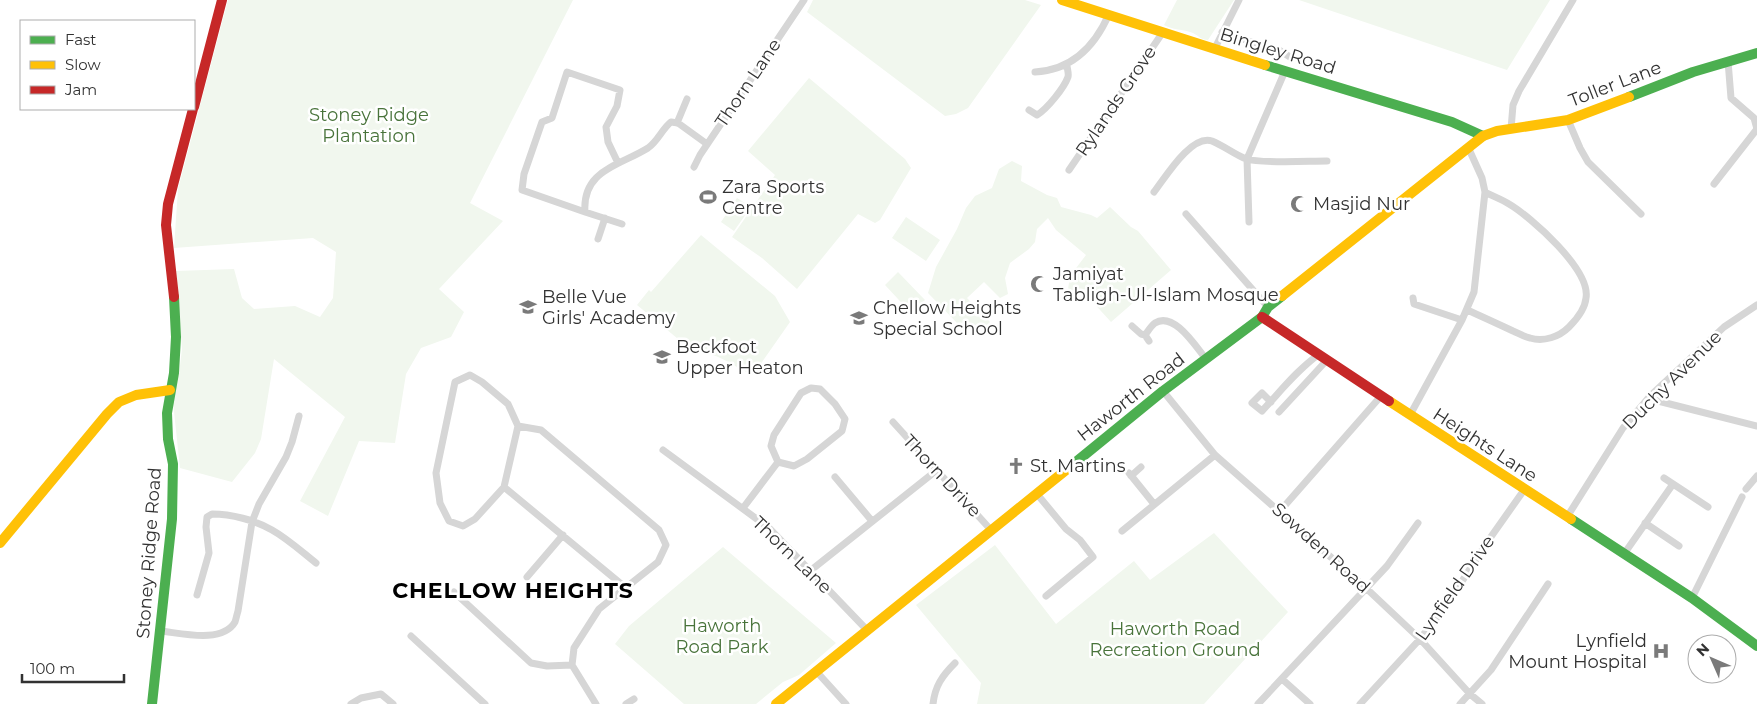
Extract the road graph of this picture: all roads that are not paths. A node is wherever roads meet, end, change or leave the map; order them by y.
1 (222, 0) edge
2 (804, 0) edge
3 (1062, 0) edge
4 (1239, 0) edge
5 (1573, 0) edge
6 (1109, 14) junction
7 (1163, 32) junction
8 (1222, 32) junction
9 (1215, 48) junction
10 (1757, 52) edge
11 (1290, 56) dead end
12 (1728, 61) junction
13 (1067, 64) junction
14 (1285, 71) junction
15 (1036, 72) dead end
16 (687, 99) dead end
17 (195, 101) edge
18 (192, 110) edge
19 (1029, 110) dead end
20 (1755, 117) edge
21 (1568, 120) junction
22 (676, 123) junction
23 (1511, 129) junction
24 (1483, 136) junction
25 (707, 144) junction
26 (1468, 147) junction
27 (1247, 159) junction
28 (1328, 161) dead end
29 (618, 163) junction
30 (694, 167) dead end
31 (1069, 170) dead end
32 (1714, 184) dead end
33 (1154, 192) dead end
34 (1484, 192) junction
35 (585, 212) junction
36 (1186, 214) dead end
37 (1641, 214) dead end
38 (605, 218) junction
39 (1249, 222) dead end
40 (622, 224) dead end
41 (598, 239) dead end
42 (1413, 298) dead end
43 (1757, 305) edge
44 (1268, 307) junction
45 (1468, 310) junction
46 (1262, 317) junction
47 (1462, 320) junction
48 (1132, 326) dead end
49 (1322, 357) junction
50 (1206, 359) junction
51 (170, 390) junction
52 (1163, 391) junction
53 (1381, 396) junction
54 (1650, 396) junction
55 (1271, 402) dead end
56 (1280, 412) dead end
57 (1410, 415) junction
58 (298, 416) dead end
59 (893, 422) dead end
60 (518, 426) junction
61 (1757, 426) edge
62 (663, 450) dead end
63 (1216, 455) junction
64 (778, 462) junction
65 (1141, 467) dead end
66 (937, 470) junction
67 (1757, 476) edge
68 (835, 477) dead end
69 (1664, 478) dead end
70 (1673, 484) junction
71 (504, 487) junction
72 (1746, 489) dead end
73 (1524, 490) junction
74 (1037, 494) junction
75 (1742, 497) dead end
76 (1154, 504) junction
77 (1708, 507) dead end
78 (743, 508) junction
79 (1280, 511) junction
80 (1567, 517) junction
81 (872, 520) junction
82 (252, 522) junction
83 (1418, 522) dead end
84 (1645, 523) junction
85 (991, 530) junction
86 (1122, 531) dead end
87 (563, 535) junction
88 (0, 543) edge
89 (1679, 546) dead end
90 (1624, 554) junction
91 (316, 563) dead end
92 (810, 571) junction
93 (527, 577) dead end
94 (1548, 584) dead end
95 (626, 588) junction
96 (1366, 589) junction
97 (454, 592) dead end
98 (197, 595) dead end
99 (1046, 596) dead end
100 (1692, 598) junction
101 (867, 630) junction
102 (160, 631) junction
103 (411, 636) dead end
104 (1420, 640) junction
105 (1755, 641) edge
106 (955, 663) dead end
107 (572, 665) junction
108 (816, 671) junction
109 (1282, 679) junction
110 (1470, 694) junction
111 (634, 699) dead end
112 (152, 704) edge
113 (351, 704) edge
114 (393, 704) edge
115 (485, 704) edge
116 (596, 704) edge
117 (626, 704) edge
118 (776, 704) edge
119 (846, 704) edge
120 (933, 704) edge
121 (1258, 704) edge
122 (1310, 704) edge
123 (1360, 704) edge
124 (1460, 704) edge
125 (1482, 704) edge

1 - 17 main road, Stoney Ridge Road
2 - 25 street, Thorn Lane
3 - 6 main road, Bingley Road
4 - 8 street
5 - 23 street
6 - 7 main road, Bingley Road
6 - 13 street
7 - 9 main road, Bingley Road
7 - 31 street, Rylands Grove
8 - 9 street
8 - 11 street
9 - 14 main road, Bingley Road
10 - 12 main road, Toller Lane
12 - 20 street
12 - 21 main road, Toller Lane
13 - 15 street
13 - 19 street
14 - 24 main road, Bingley Road
14 - 27 street
16 - 22 street
18 - 51 main road, Stoney Ridge Road
20 - 32 street
21 - 23 main road, Toller Lane
21 - 37 street
22 - 25 street
22 - 29 street
23 - 24 main road, Toller Lane
24 - 26 main road, Haworth Road
25 - 30 street, Thorn Lane
26 - 34 street
26 - 44 main road, Haworth Road
27 - 28 street
27 - 33 street
27 - 39 street
29 - 35 street
29 - 35 street
34 - 45 street
34 - 45 street
35 - 38 street
36 - 44 street
38 - 40 street
38 - 41 street
42 - 47 street
43 - 54 street, Duchy Avenue
44 - 46 main road, Haworth Road
45 - 47 street
46 - 49 main road, Heights Lane
46 - 50 main road, Haworth Road
47 - 57 street
48 - 50 street
49 - 53 main road, Heights Lane
49 - 55 street
49 - 56 street
50 - 52 main road, Haworth Road
51 - 88 main road
51 - 102 main road, Stoney Ridge Road
52 - 63 street, Sowden Road
52 - 74 main road, Haworth Road
53 - 57 main road, Heights Lane
53 - 79 street
54 - 61 street
54 - 80 street, Duchy Avenue
57 - 73 main road, Heights Lane
58 - 82 street
59 - 66 street, Thorn Drive
60 - 71 street
60 - 71 street
60 - 95 street
62 - 78 street, Thorn Lane
63 - 76 street
63 - 79 street, Sowden Road
64 - 64 street
64 - 78 street
65 - 76 street
66 - 81 street
66 - 85 street, Thorn Drive
67 - 72 street
68 - 81 street
69 - 70 street
70 - 77 street
70 - 84 street
71 - 87 street
73 - 80 main road, Heights Lane
73 - 104 street, Lynfield Drive
74 - 85 main road, Haworth Road
74 - 99 street
75 - 100 street
76 - 86 street
78 - 92 street, Thorn Lane
79 - 96 street, Sowden Road
80 - 90 main road, Heights Lane
81 - 92 street
82 - 91 street
82 - 98 street
82 - 102 street
83 - 96 street
84 - 89 street
84 - 90 street
85 - 101 main road, Haworth Road
87 - 93 street
87 - 95 street
90 - 100 main road, Heights Lane
92 - 101 street, Thorn Lane
94 - 110 street
95 - 107 street
96 - 104 street, Sowden Road
96 - 109 street
97 - 107 street
100 - 105 main road, Heights Lane
101 - 108 main road, Haworth Road
102 - 112 main road, Stoney Ridge Road
103 - 115 street
104 - 110 street, Sowden Road
104 - 123 street, Lynfield Drive
106 - 120 street
107 - 116 street
108 - 118 main road, Haworth Road
108 - 119 street
109 - 121 street
109 - 122 street
110 - 124 street
110 - 125 street, Sowden Road
111 - 117 street
113 - 114 street

